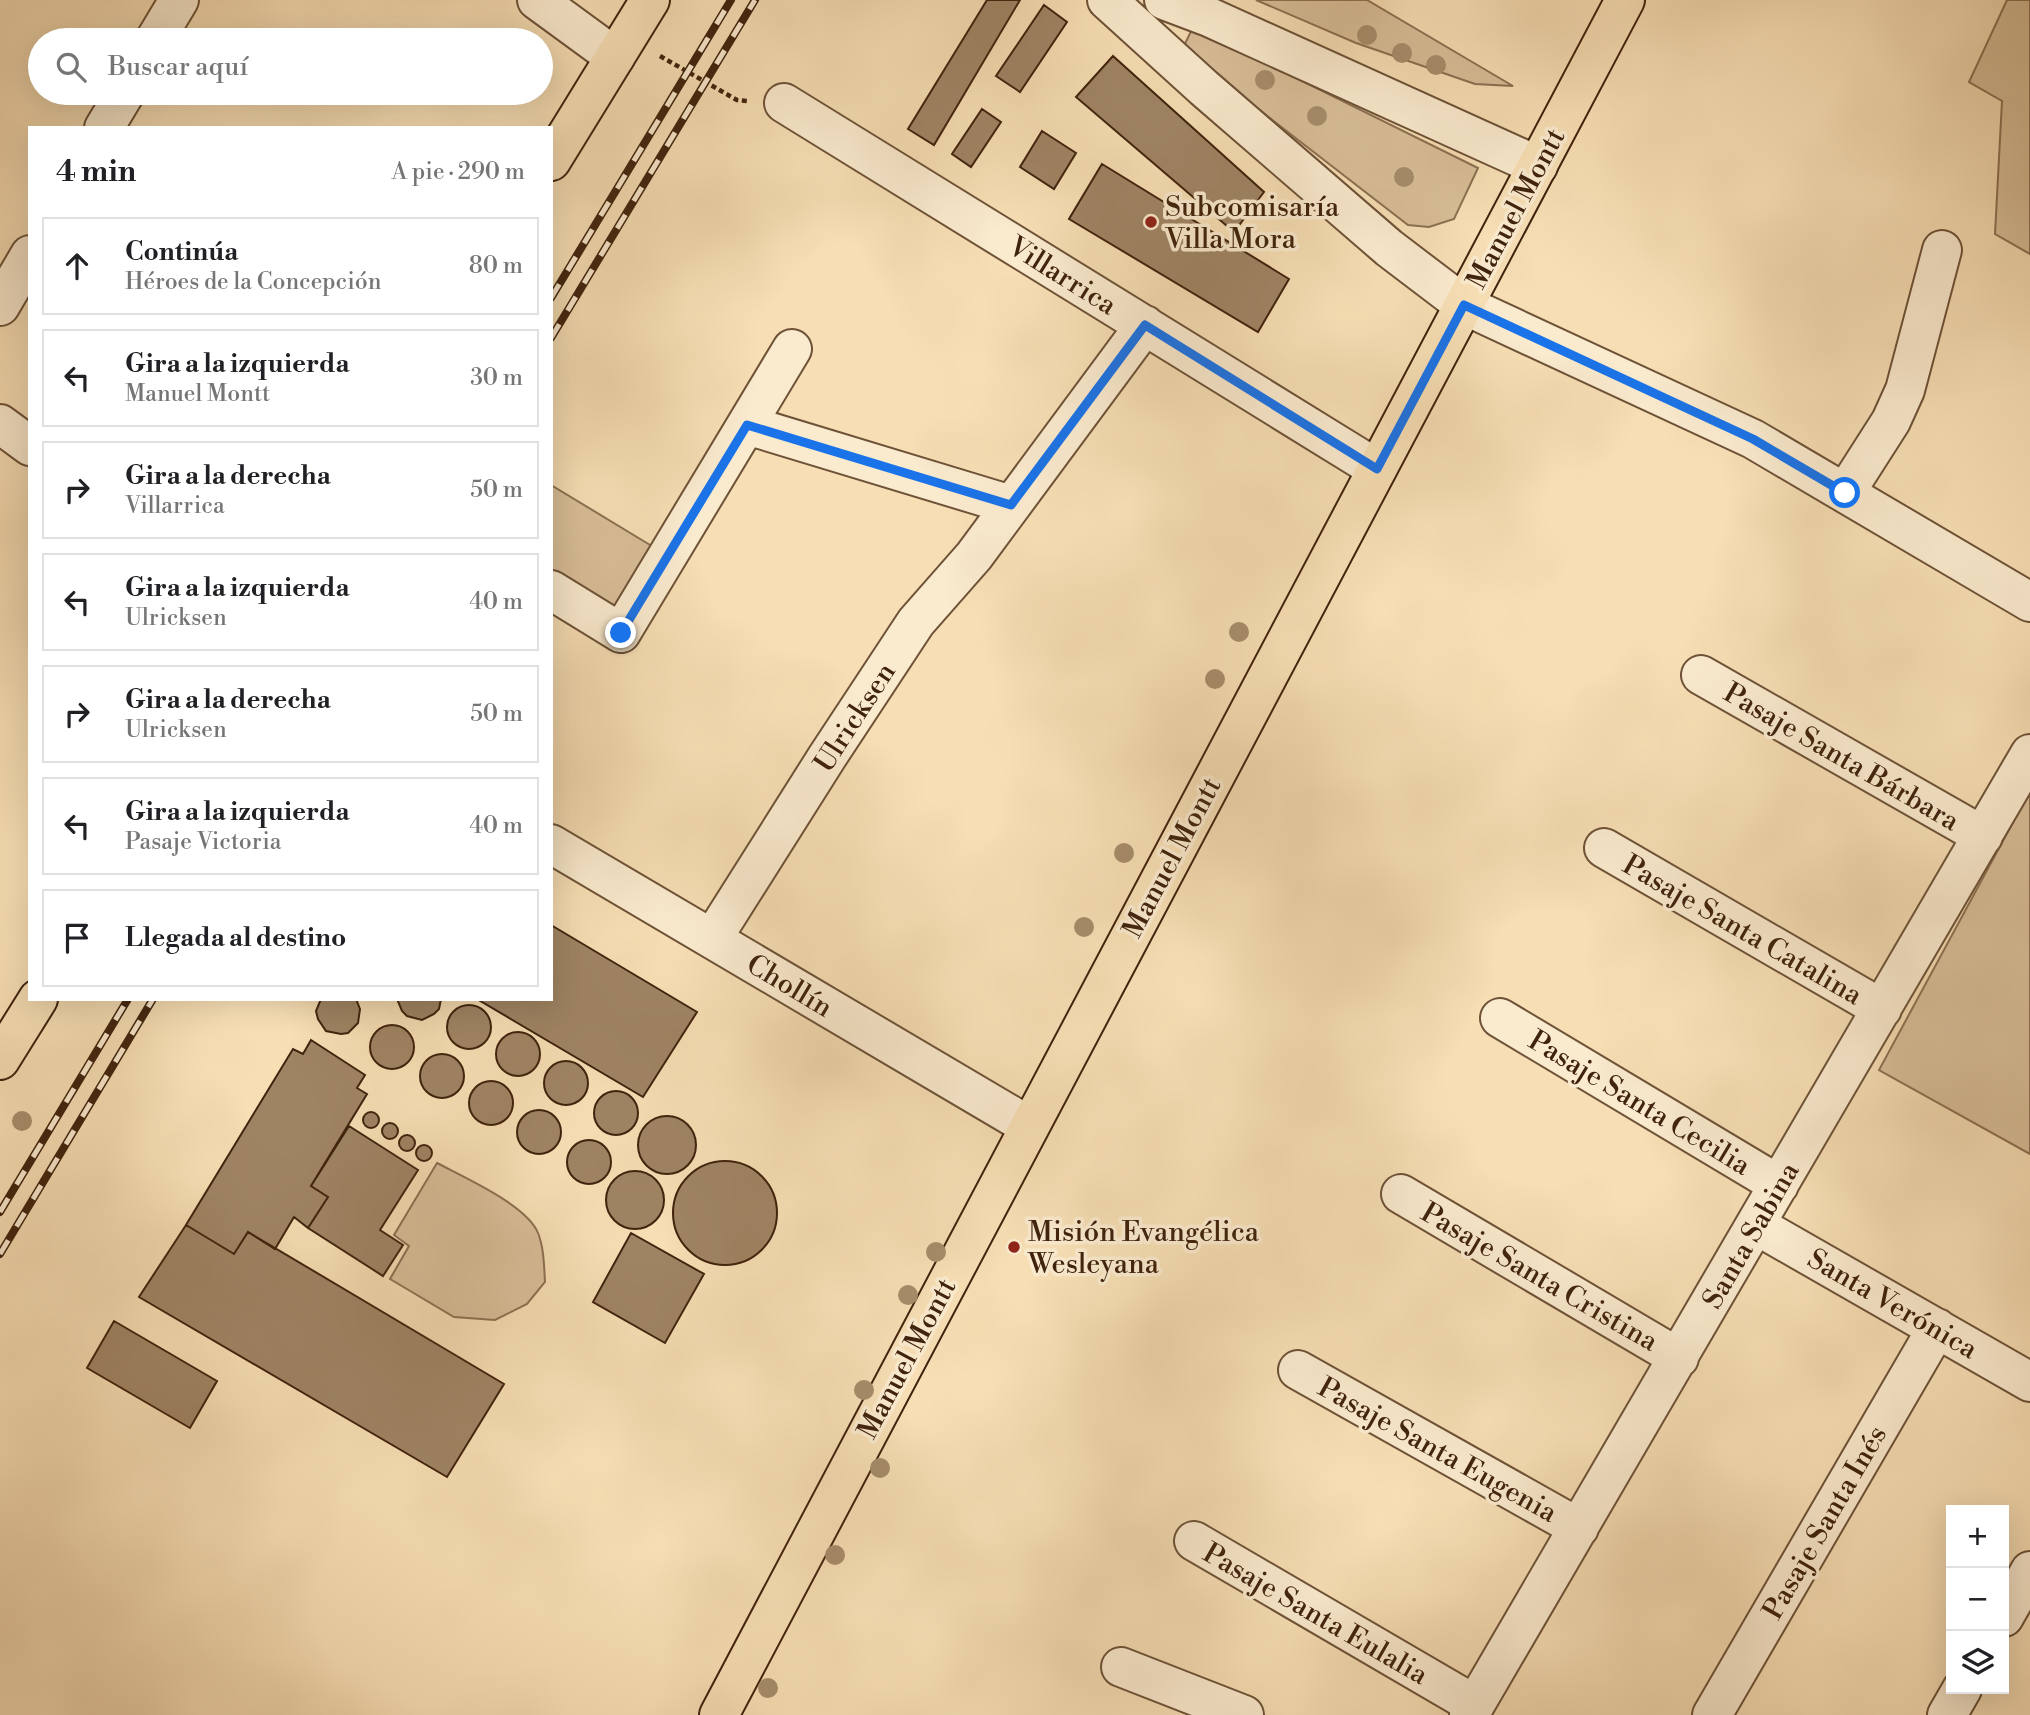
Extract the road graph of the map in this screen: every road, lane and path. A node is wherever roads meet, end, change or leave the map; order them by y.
1 (179, 0) edge
2 (537, 0) edge
3 (1107, 0) edge
4 (1625, 0) edge
5 (1179, 3) edge
6 (644, 8) edge
7 (162, 28) edge
8 (1166, 54) junction
9 (615, 57) junction
10 (784, 103) joint
11 (118, 105) edge
12 (105, 126) edge
13 (553, 158) edge
14 (1538, 166) junction
15 (1942, 250) dead end
16 (28, 258) edge
17 (1464, 305) junction
18 (0, 306) edge
19 (1145, 325) junction
20 (792, 349) dead end
21 (0, 424) edge
22 (747, 425) junction
23 (28, 445) edge
24 (1377, 469) junction
25 (1845, 493) junction
26 (1011, 505) junction
27 (553, 591) edge
28 (2030, 602) edge
29 (1701, 675) dead end
30 (2030, 754) edge
31 (1983, 836) junction
32 (553, 845) edge
33 (1604, 848) dead end
34 (712, 939) junction
35 (37, 1001) edge
36 (1882, 1009) junction
37 (1500, 1018) dead end
38 (0, 1060) edge
39 (1029, 1126) junction
40 (1779, 1185) junction
41 (1401, 1194) dead end
42 (1756, 1224) junction
43 (1937, 1328) junction
44 (1679, 1357) junction
45 (1298, 1370) dead end
46 (2030, 1382) edge
47 (1579, 1528) junction
48 (1195, 1541) dead end
49 (2030, 1571) edge
50 (2009, 1608) edge
51 (1121, 1667) dead end
52 (1959, 1694) edge
53 (1472, 1710) edge
54 (719, 1715) edge
55 (1244, 1715) edge
56 (1712, 1715) edge
57 (1947, 1715) edge

1 - 7 street
2 - 9 street
3 - 8 street
4 - 14 main road, Manuel Montt
5 - 8 street
5 - 14 street
6 - 9 main road
6 - 10 path
8 - 17 street
9 - 13 main road
10 - 19 street, Villarrica
11 - 12 street
14 - 17 main road, Manuel Montt
15 - 25 street
16 - 18 street
17 - 24 main road, Manuel Montt
17 - 25 street
19 - 24 street, Villarrica
19 - 26 street, Ulricksen
20 - 22 street
21 - 23 street
22 - 26 street
22 - 27 street
24 - 39 main road, Manuel Montt
25 - 28 street
26 - 34 street, Ulricksen
29 - 31 street, Pasaje Santa Bárbara
30 - 31 street, Santa Sabina
31 - 36 street, Santa Sabina
32 - 34 street, Chollín
33 - 36 street, Pasaje Santa Catalina
34 - 39 street, Chollín
35 - 38 main road
36 - 40 street, Santa Sabina
37 - 40 street, Pasaje Santa Cecilia
39 - 54 main road, Manuel Montt
40 - 42 street, Santa Sabina
41 - 44 street, Pasaje Santa Cristina
42 - 43 street, Santa Verónica
42 - 44 street, Santa Sabina
43 - 46 street, Santa Verónica
43 - 56 street, Pasaje Santa Inés
44 - 47 street, Santa Sabina
45 - 47 street, Pasaje Santa Eugenia
47 - 53 street, Santa Sabina
48 - 53 street, Pasaje Santa Eulalia
49 - 50 street
51 - 55 street
52 - 57 street

